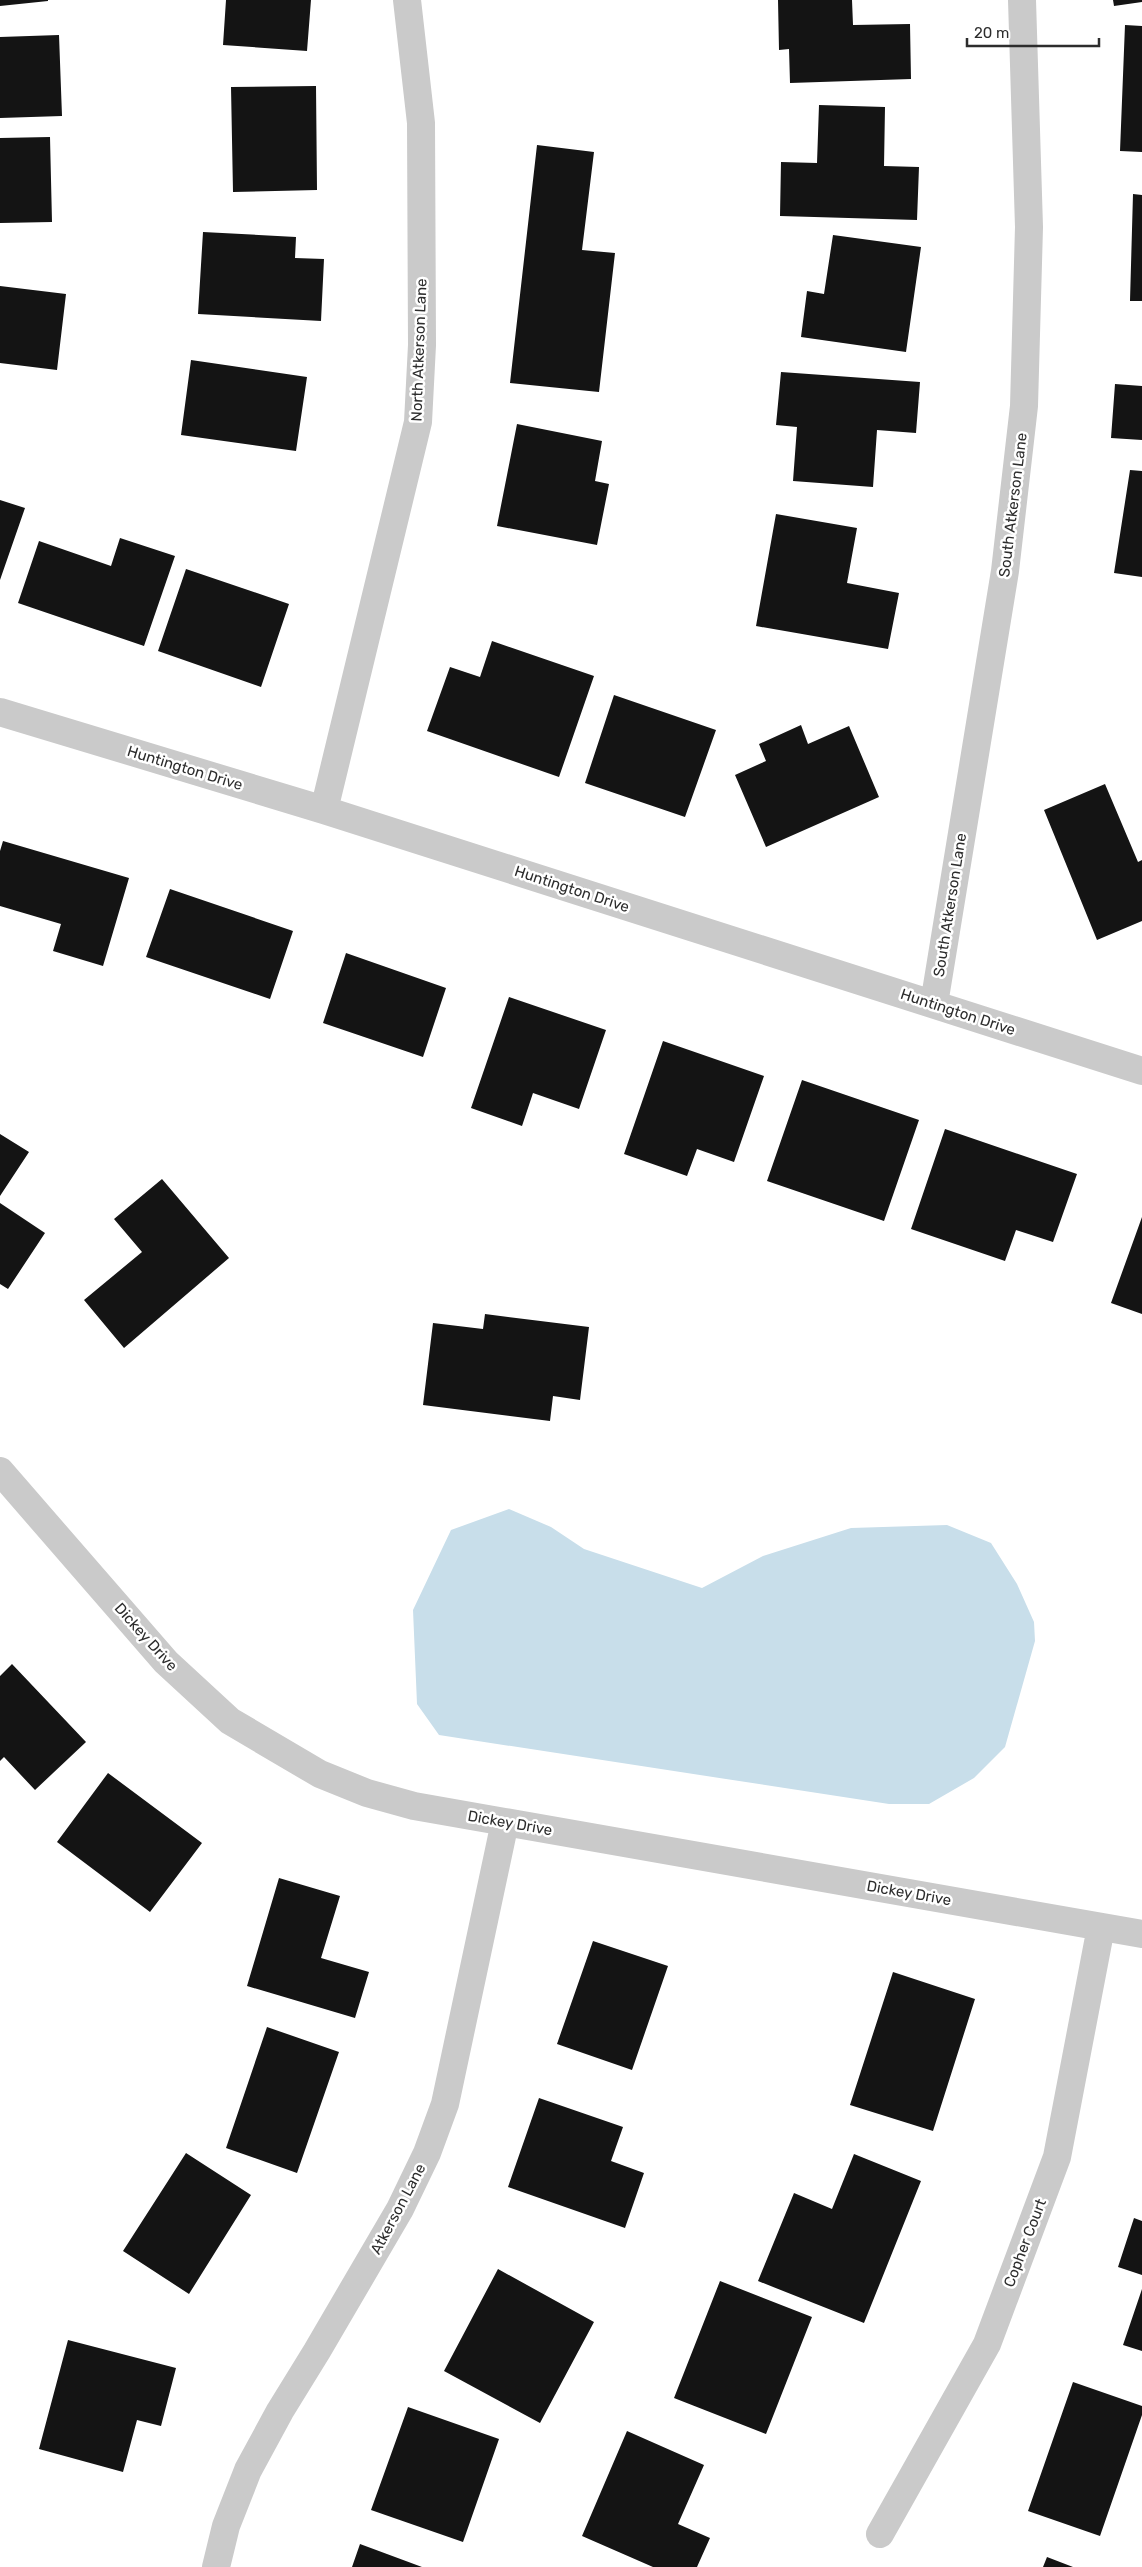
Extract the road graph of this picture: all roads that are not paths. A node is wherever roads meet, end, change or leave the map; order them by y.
1 (407, 0) edge
2 (1022, 0) edge
3 (0, 712) edge
4 (324, 810) junction
5 (934, 1004) junction
6 (1142, 1071) edge
7 (0, 1471) edge
8 (505, 1822) junction
9 (1101, 1927) junction
10 (1142, 1934) edge
11 (880, 2534) dead end
12 (216, 2567) edge

1 - 4 street, North Atkerson Lane
2 - 5 street, South Atkerson Lane
3 - 4 street, Huntington Drive
4 - 5 street, Huntington Drive
5 - 6 street, Huntington Drive
7 - 8 street, Dickey Drive
8 - 9 street, Dickey Drive
8 - 12 street, Atkerson Lane
9 - 10 street, Dickey Drive
9 - 11 street, Copher Court

